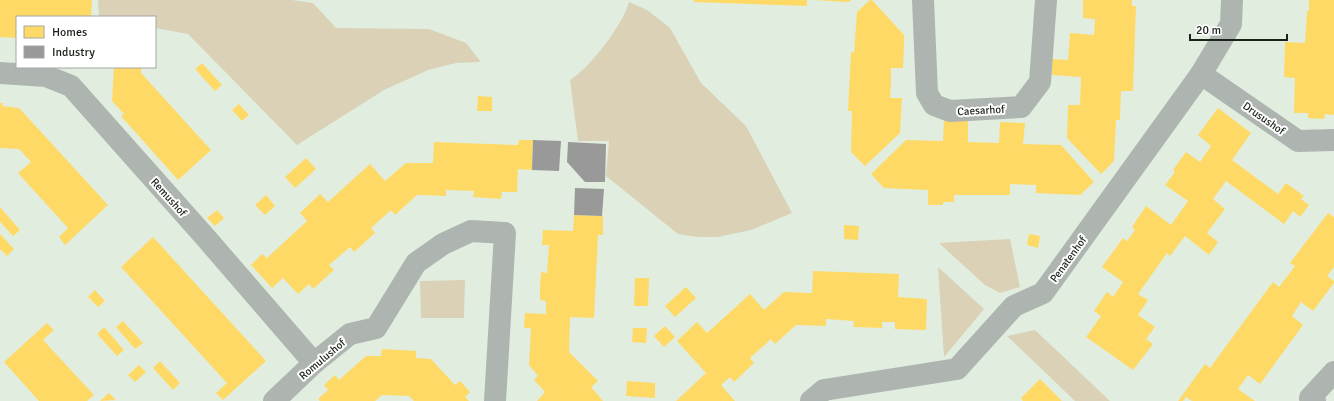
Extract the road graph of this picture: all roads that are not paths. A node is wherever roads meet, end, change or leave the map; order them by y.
1 (923, 0) edge
2 (1046, 0) edge
3 (1232, 0) edge
4 (0, 73) edge
5 (1201, 74) junction
6 (1334, 140) edge
7 (314, 364) junction
8 (1334, 372) edge
9 (274, 401) edge
10 (495, 401) edge
11 (811, 401) edge
12 (1315, 401) edge

1 - 2 street, Caesarhof
3 - 5 street, Penatenhof
4 - 7 street, Remushof
5 - 6 street, Drusushof
5 - 11 street, Penatenhof
7 - 9 street, Romulushof
7 - 10 street, Romulushof
8 - 12 street

